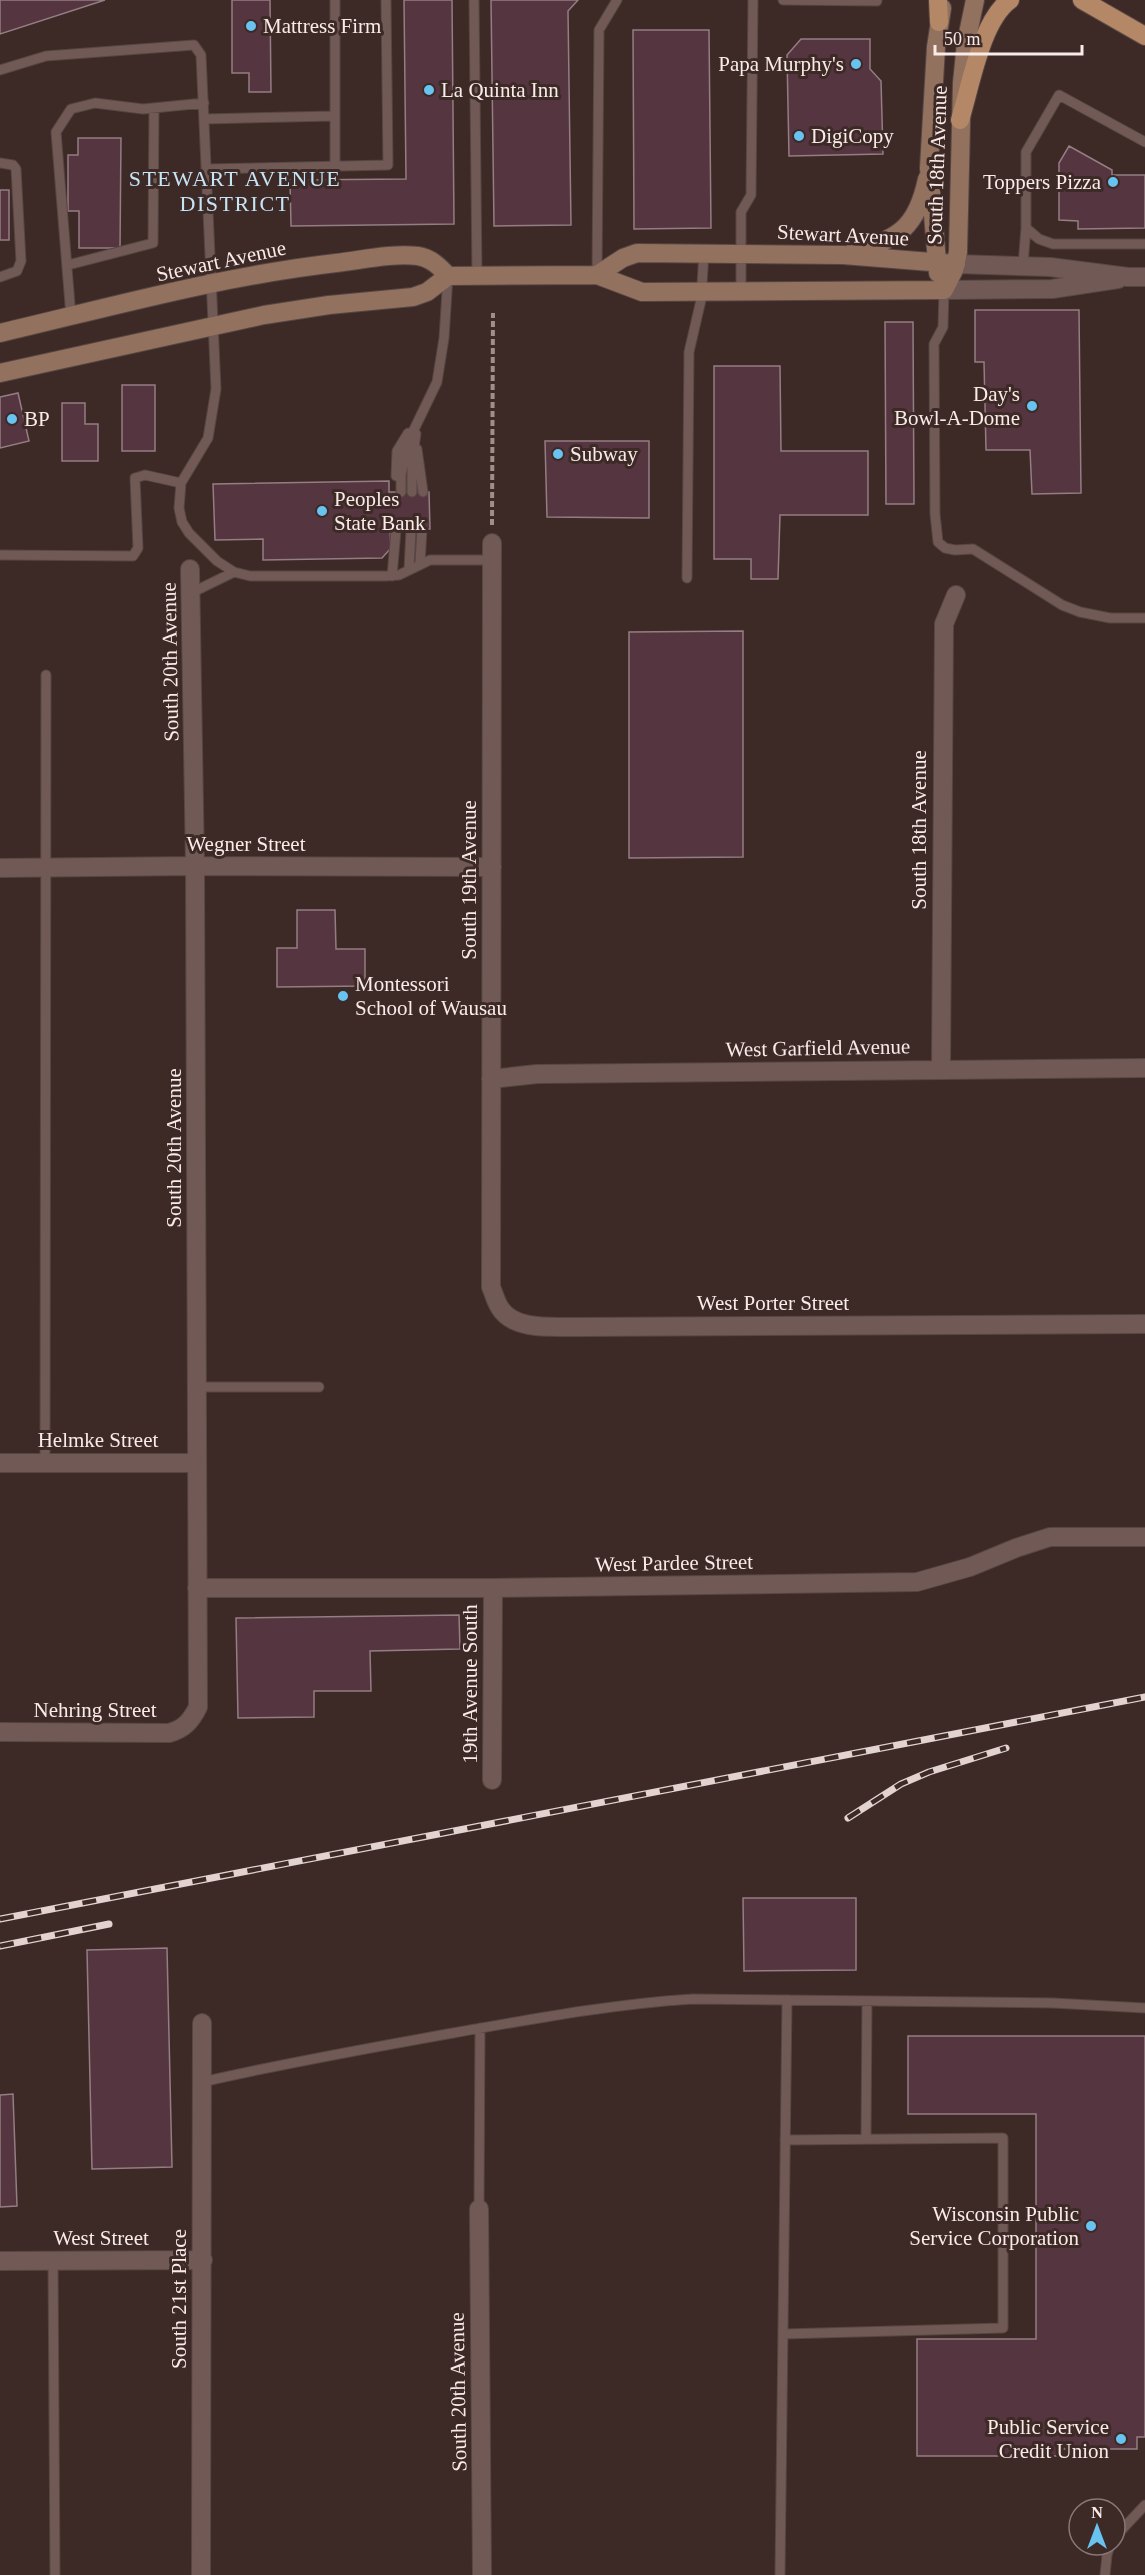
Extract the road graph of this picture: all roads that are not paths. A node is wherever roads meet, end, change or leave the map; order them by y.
1 (335, 0) edge
2 (386, 0) edge
3 (474, 0) edge
4 (617, 0) edge
5 (753, 0) edge
6 (783, 0) edge
7 (938, 0) edge
8 (944, 0) edge
9 (975, 0) edge
10 (1010, 0) edge
11 (1082, 0) edge
12 (877, 1) edge
13 (1112, 17) junction
14 (939, 22) junction
15 (1145, 25) edge
16 (1145, 36) edge
17 (0, 70) edge
18 (204, 102) junction
19 (154, 108) junction
20 (335, 116) junction
21 (205, 119) junction
22 (960, 120) junction
23 (1145, 142) edge
24 (0, 163) edge
25 (335, 166) junction
26 (929, 168) junction
27 (207, 169) junction
28 (1026, 228) junction
29 (1145, 244) edge
30 (704, 253) junction
31 (740, 253) junction
32 (843, 255) junction
33 (937, 262) junction
34 (956, 264) junction
35 (68, 265) junction
36 (1023, 265) junction
37 (477, 275) junction
38 (597, 275) junction
39 (448, 276) junction
40 (0, 277) edge
41 (1137, 277) edge
42 (211, 284) junction
43 (944, 290) junction
44 (741, 291) junction
45 (702, 292) junction
46 (71, 317) junction
47 (213, 325) junction
48 (0, 333) edge
49 (0, 373) edge
50 (418, 422) junction
51 (180, 483) junction
52 (398, 492) dead end
53 (412, 492) dead end
54 (423, 492) dead end
55 (422, 529) dead end
56 (398, 530) dead end
57 (411, 530) dead end
58 (492, 551) joint
59 (0, 555) edge
60 (420, 564) junction
61 (190, 569) dead end
62 (409, 569) junction
63 (234, 572) junction
64 (396, 575) junction
65 (687, 578) dead end
66 (191, 593) junction
67 (956, 595) dead end
68 (1145, 618) edge
69 (46, 675) dead end
70 (195, 866) junction
71 (492, 867) junction
72 (0, 868) edge
73 (45, 868) junction
74 (1145, 1068) edge
75 (941, 1069) junction
76 (491, 1079) junction
77 (491, 1216) joint
78 (1145, 1324) edge
79 (196, 1388) junction
80 (319, 1388) dead end
81 (0, 1462) edge
82 (45, 1462) junction
83 (196, 1462) junction
84 (1145, 1537) edge
85 (197, 1588) junction
86 (493, 1588) junction
87 (188, 1724) joint
88 (0, 1732) edge
89 (492, 1780) dead end
90 (787, 2000) junction
91 (867, 2001) junction
92 (1145, 2008) edge
93 (202, 2023) dead end
94 (480, 2028) junction
95 (202, 2082) junction
96 (866, 2139) junction
97 (785, 2140) junction
98 (479, 2209) joint
99 (202, 2260) junction
100 (0, 2261) edge
101 (53, 2261) junction
102 (783, 2334) junction
103 (1145, 2505) edge
104 (1127, 2524) edge
105 (1107, 2557) edge
106 (55, 2575) edge
107 (201, 2575) edge
108 (482, 2575) edge
109 (780, 2575) edge
110 (1105, 2575) edge

1 - 20 lane
2 - 25 lane
3 - 37 lane
4 - 38 lane
5 - 31 lane
6 - 12 lane
7 - 14 main road
8 - 14 street, South 18th Avenue
9 - 22 street, South 18th Avenue
10 - 22 main road
11 - 13 main road
13 - 15 main road
13 - 16 main road
14 - 26 street, South 18th Avenue
17 - 18 lane
18 - 19 lane
18 - 21 lane
19 - 35 lane
19 - 35 lane
20 - 21 lane
20 - 25 lane
21 - 27 lane
22 - 34 street, South 18th Avenue
23 - 28 lane
24 - 40 lane
25 - 27 lane
26 - 32 street
26 - 33 street, South 18th Avenue
27 - 42 lane
28 - 29 lane
28 - 36 lane
30 - 31 street, Stewart Avenue
30 - 38 street, Stewart Avenue
30 - 45 lane
31 - 32 street, Stewart Avenue
31 - 44 lane
32 - 33 street, Stewart Avenue
33 - 34 street, Stewart Avenue
33 - 43 street, South 18th Avenue
34 - 36 street, Stewart Avenue
34 - 43 street, South 18th Avenue
35 - 46 lane
36 - 41 street, Stewart Avenue
37 - 38 street, Stewart Avenue
37 - 39 street, Stewart Avenue
38 - 45 street, Stewart Avenue
39 - 42 street, Stewart Avenue
39 - 47 street
39 - 50 lane
41 - 43 street, Stewart Avenue
42 - 46 street, Stewart Avenue
42 - 47 lane
43 - 44 street, Stewart Avenue
43 - 68 lane
44 - 45 street, Stewart Avenue
45 - 65 lane
46 - 48 street, Stewart Avenue
47 - 49 street
47 - 51 lane
50 - 52 lane
50 - 53 lane
50 - 54 lane
51 - 59 lane
51 - 63 lane
55 - 60 lane
56 - 64 lane
57 - 62 lane
58 - 60 lane
58 - 71 street, South 19th Avenue
60 - 62 lane
61 - 66 street, South 20th Avenue
62 - 64 lane
63 - 64 lane
63 - 66 lane
66 - 70 street, South 20th Avenue
67 - 75 street, South 18th Avenue
69 - 73 lane
70 - 71 street, Wegner Street
70 - 73 street, Wegner Street
70 - 79 street, South 20th Avenue
71 - 76 street, South 19th Avenue
72 - 73 street, Wegner Street
73 - 82 lane
74 - 75 street, West Garfield Avenue
75 - 76 street, West Garfield Avenue
76 - 77 street, South 19th Avenue
77 - 78 street, West Porter Street
79 - 80 lane
79 - 83 street, South 20th Avenue
81 - 82 street, Helmke Street
82 - 83 street, Helmke Street
83 - 85 street, South 20th Avenue
84 - 86 street, West Pardee Street
85 - 86 street, West Pardee Street
85 - 87 street, South 20th Avenue
86 - 89 street, 19th Avenue South
87 - 88 street, Nehring Street
90 - 91 lane
90 - 94 lane
90 - 97 lane
91 - 92 lane
91 - 96 lane
93 - 95 street, South 21st Place
94 - 95 lane
94 - 98 lane
95 - 99 street, South 21st Place
96 - 97 lane
96 - 102 lane
97 - 102 lane
98 - 108 street, South 20th Avenue
99 - 101 street, West Street
99 - 107 street, South 21st Place
100 - 101 street, West Street
101 - 106 lane
102 - 109 lane
103 - 104 lane
105 - 110 lane

